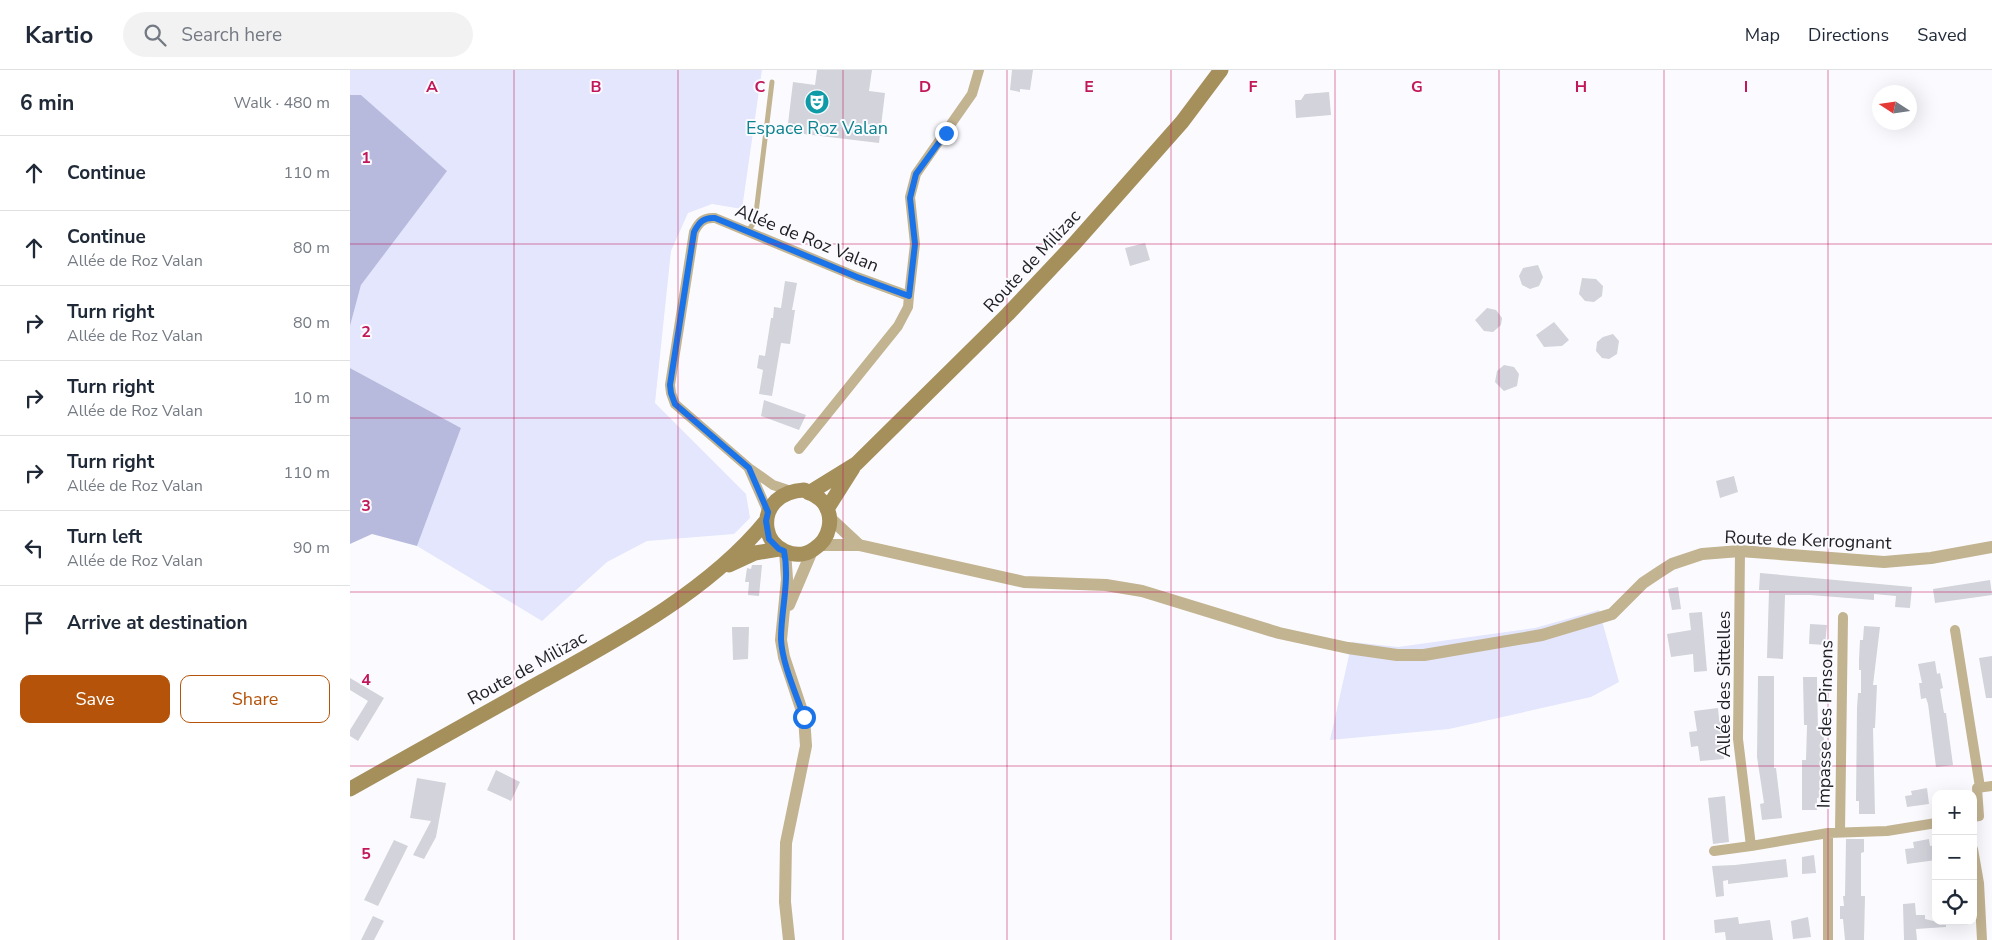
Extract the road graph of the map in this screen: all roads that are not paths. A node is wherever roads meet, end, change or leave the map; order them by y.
1 (979, 70) edge
2 (1221, 70) edge
3 (772, 82) dead end
4 (748, 231) junction
5 (909, 296) junction
6 (800, 449) dead end
7 (856, 464) junction
8 (749, 468) junction
9 (791, 491) junction
10 (809, 493) junction
11 (828, 513) junction
12 (767, 516) junction
13 (860, 545) junction
14 (1992, 547) edge
15 (816, 548) junction
16 (782, 550) junction
17 (1740, 551) junction
18 (716, 571) junction
19 (1843, 617) dead end
20 (783, 619) junction
21 (1955, 630) dead end
22 (1992, 786) edge
23 (1980, 787) junction
24 (350, 789) edge
25 (1977, 816) edge
26 (1932, 824) edge
27 (1840, 832) junction
28 (1828, 833) junction
29 (1751, 846) junction
30 (1714, 851) dead end
31 (1977, 872) edge
32 (789, 940) edge
33 (1828, 940) edge
34 (1982, 940) edge

1 - 5 street
2 - 7 main road, Route de Milizac
3 - 4 lane
4 - 5 street, Allée de Roz Valan
4 - 8 street, Allée de Roz Valan
5 - 6 street
7 - 10 main road, Route de Milizac
7 - 11 main road, Route de Milizac
8 - 9 street, Allée de Roz Valan
8 - 12 street, Allée de Roz Valan
9 - 10 main road
9 - 12 main road
10 - 11 main road
11 - 13 street
11 - 15 main road
12 - 16 main road
12 - 18 main road, Route de Milizac
13 - 15 street
13 - 17 street, Route de Kerrognant
14 - 17 street, Route de Kerrognant
15 - 16 main road
15 - 20 street
16 - 18 main road, Route de Milizac
16 - 20 street
17 - 29 street, Allée des Sittelles
18 - 24 main road, Route de Milizac
19 - 27 street, Impasse des Pinsons
20 - 32 street
21 - 23 street
22 - 23 street
23 - 25 street
26 - 27 street
27 - 28 street
28 - 29 street
28 - 33 street
29 - 30 street
31 - 34 street

